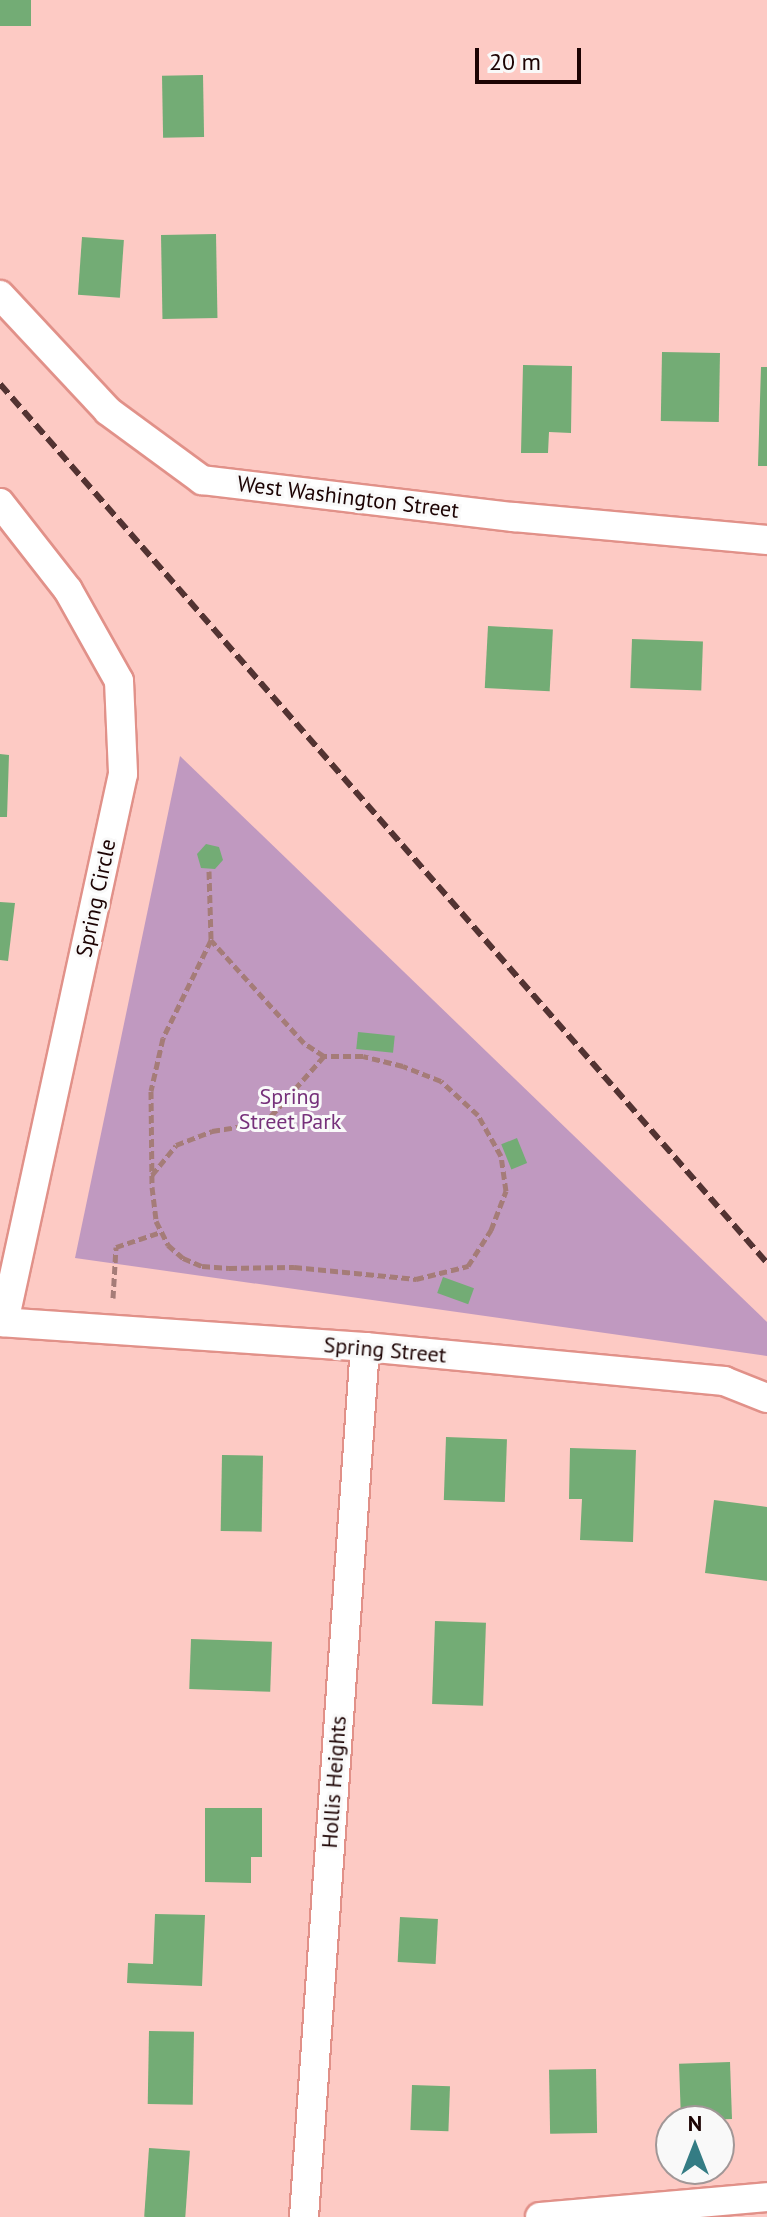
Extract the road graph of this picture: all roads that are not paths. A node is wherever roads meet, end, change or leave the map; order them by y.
1 (0, 295) edge
2 (0, 503) edge
3 (767, 540) edge
4 (2, 1322) edge
5 (365, 1347) junction
6 (767, 1398) edge
7 (767, 2197) edge
8 (304, 2217) edge
9 (540, 2217) edge

1 - 3 street, West Washington Street
2 - 4 street, Spring Circle
4 - 5 street, Spring Street
5 - 6 street, Spring Street
5 - 8 street, Hollis Heights
7 - 9 street

